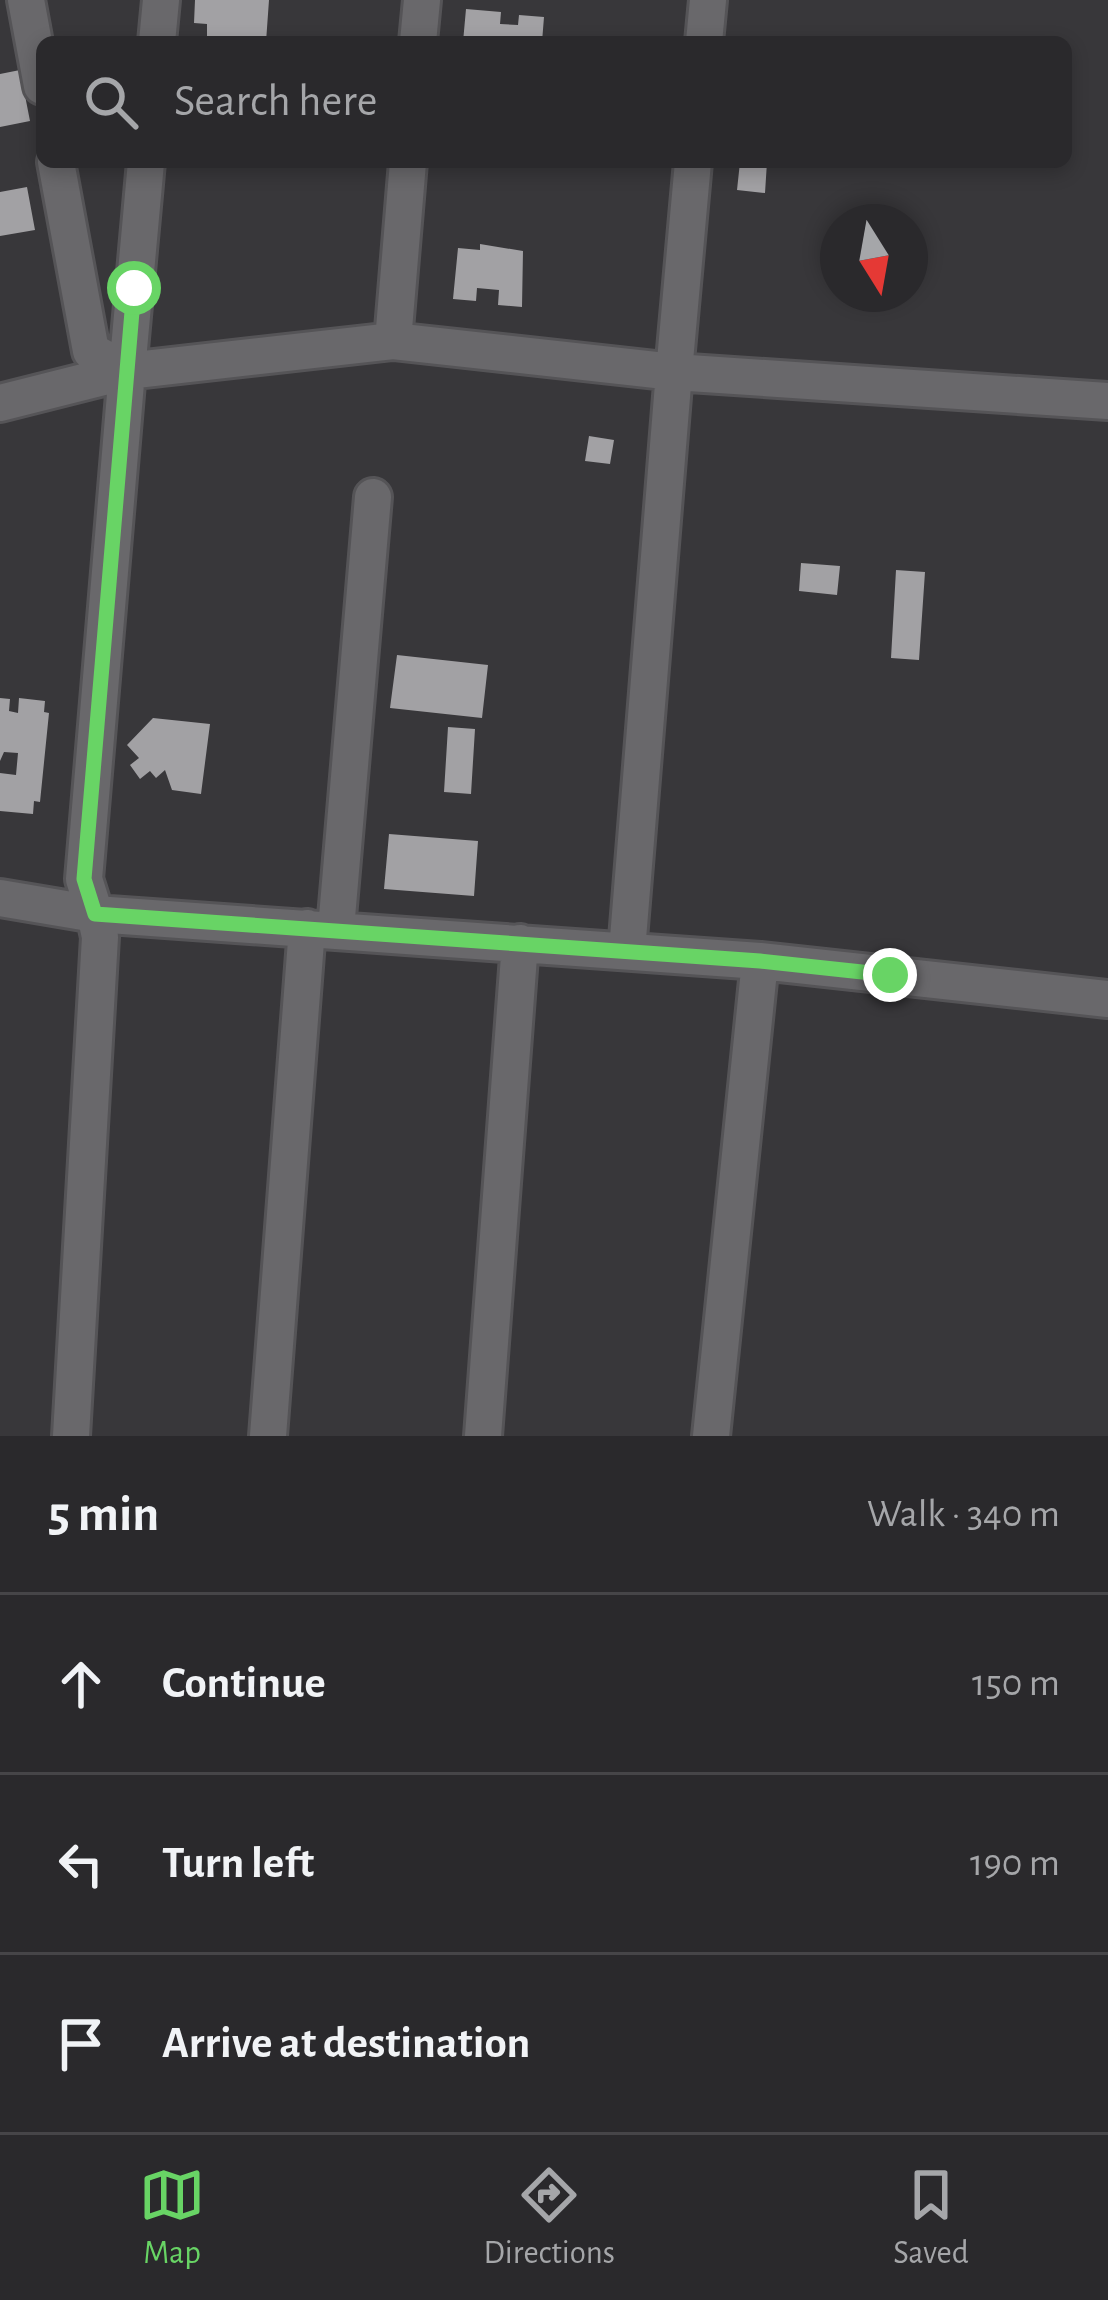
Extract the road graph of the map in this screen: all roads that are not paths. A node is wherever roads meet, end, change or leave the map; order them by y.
1 (26, 0) edge
2 (161, 0) edge
3 (422, 0) edge
4 (708, 0) edge
5 (158, 36) edge
6 (419, 36) edge
7 (705, 36) edge
8 (36, 54) edge
9 (57, 168) edge
10 (145, 168) edge
11 (407, 168) edge
12 (692, 168) edge
13 (393, 341) junction
14 (127, 371) junction
15 (674, 372) junction
16 (1108, 401) edge
17 (0, 403) edge
18 (374, 497) dead end
19 (0, 898) edge
20 (95, 914) junction
21 (322, 928) junction
22 (520, 943) junction
23 (627, 951) junction
24 (760, 961) junction
25 (1108, 999) edge
26 (71, 1436) edge
27 (268, 1436) edge
28 (483, 1436) edge
29 (711, 1436) edge

1 - 8 street
2 - 5 street
3 - 6 street
4 - 7 street
9 - 14 street
10 - 14 street
11 - 13 street
12 - 15 street
13 - 14 street
13 - 15 street
14 - 17 street
14 - 20 street
15 - 16 street
15 - 23 street
18 - 21 street
19 - 20 street
20 - 21 street
20 - 26 street
21 - 22 street
21 - 27 street
22 - 23 street
22 - 28 street
23 - 24 street
24 - 25 street
24 - 29 street

